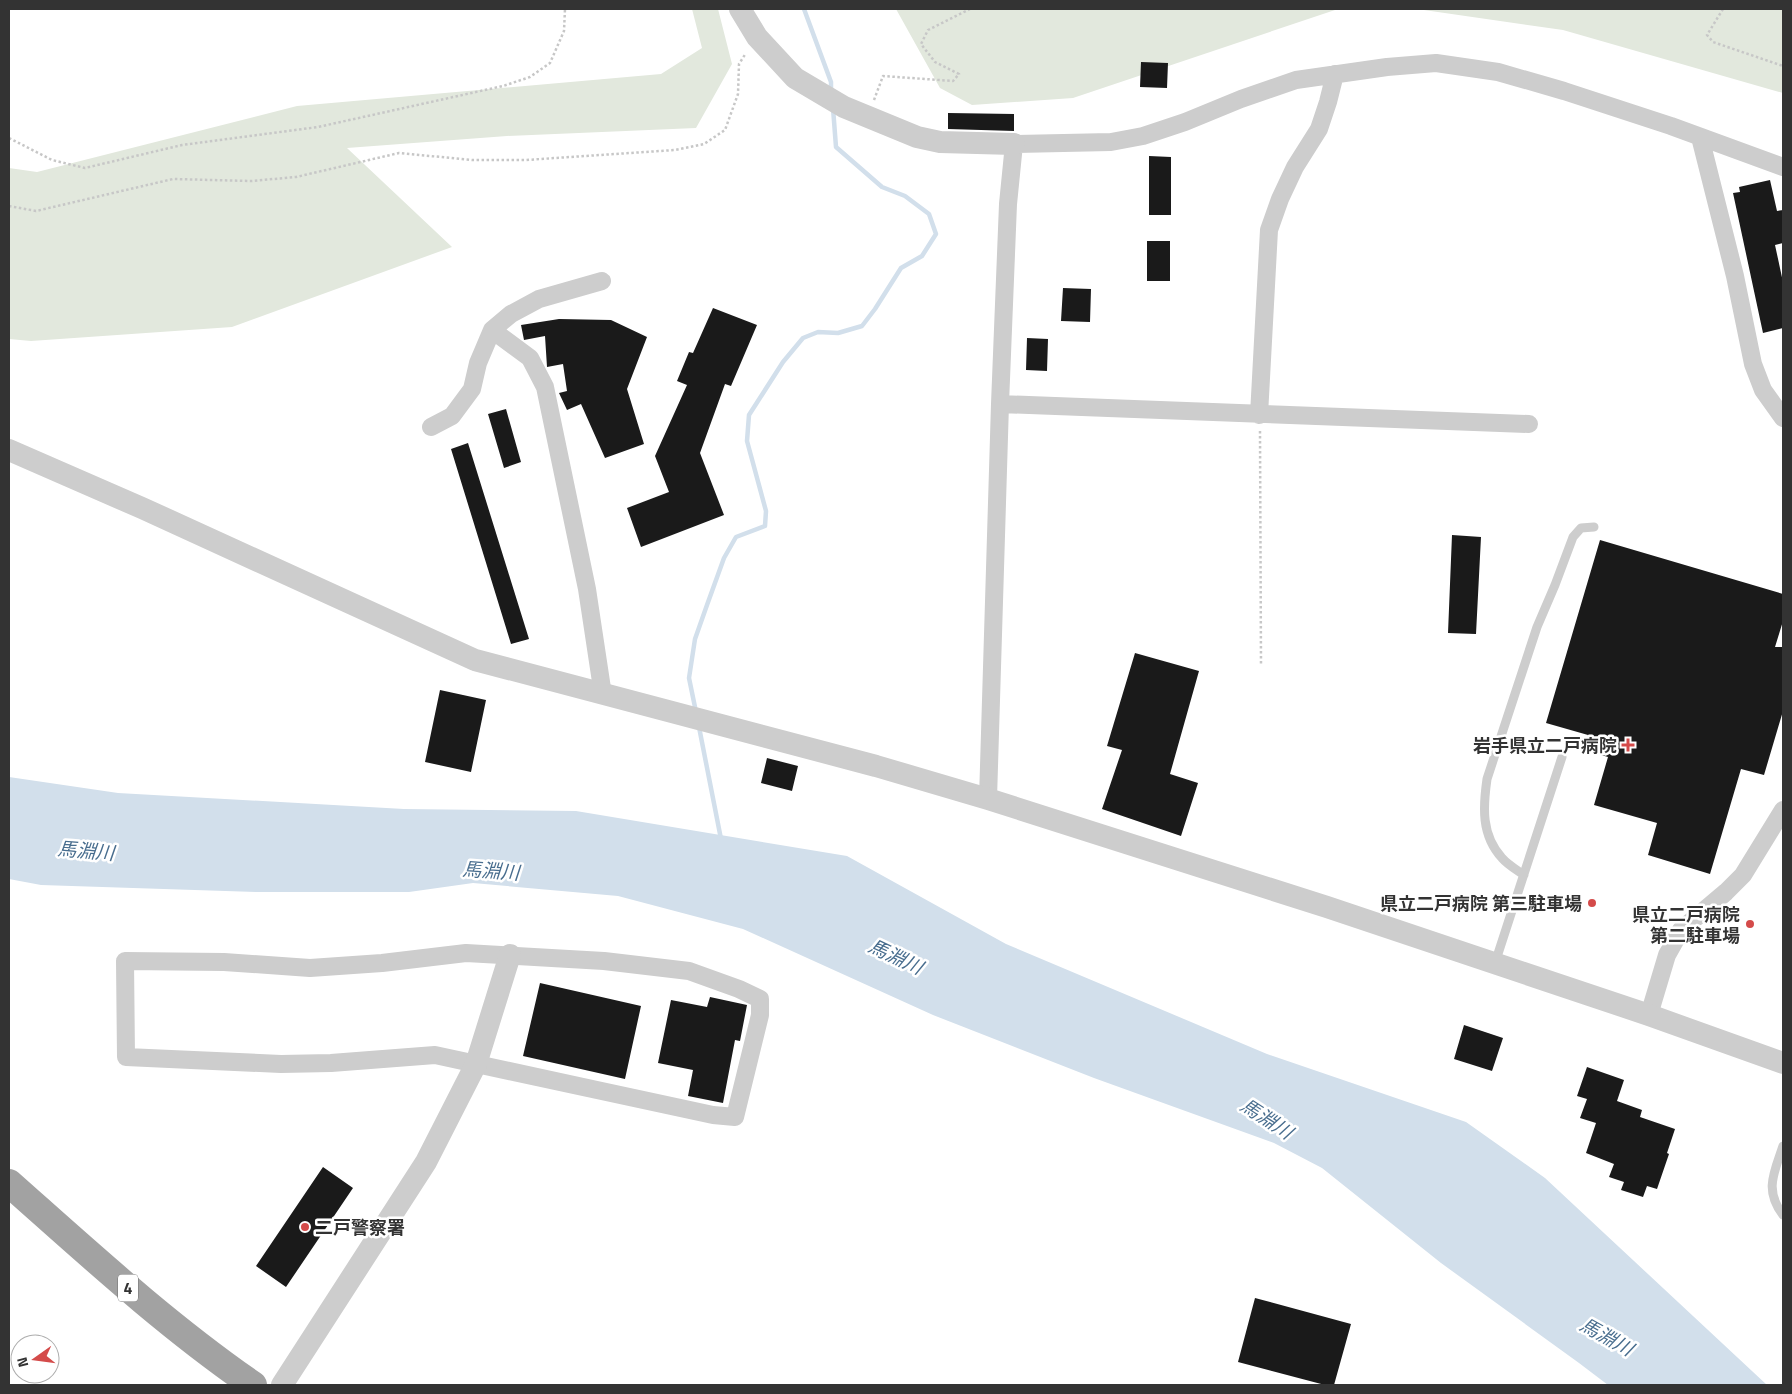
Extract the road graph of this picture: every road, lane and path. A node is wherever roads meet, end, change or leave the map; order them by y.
1 (565, 9) edge
2 (740, 9) edge
3 (970, 9) edge
4 (1723, 9) edge
5 (757, 37) junction
6 (1783, 66) edge
7 (1335, 74) junction
8 (868, 118) junction
9 (1700, 137) junction
10 (9, 138) edge
11 (1014, 144) junction
12 (1783, 166) edge
13 (9, 206) edge
14 (602, 281) dead end
15 (492, 330) junction
16 (1000, 404) junction
17 (1259, 415) junction
18 (1783, 418) edge
19 (1529, 424) dead end
20 (431, 427) dead end
21 (9, 450) edge
22 (1594, 527) dead end
23 (1261, 664) dead end
24 (603, 695) junction
25 (1562, 757) dead end
26 (988, 799) junction
27 (1783, 810) edge
28 (1524, 875) junction
29 (510, 955) junction
30 (1495, 964) junction
31 (1649, 1015) junction
32 (1783, 1063) edge
33 (476, 1064) junction
34 (1783, 1146) edge
35 (9, 1183) edge
36 (1783, 1215) edge
37 (253, 1385) edge
38 (282, 1385) edge

1 - 10 path
2 - 5 street
3 - 8 path
4 - 6 path
5 - 8 street
5 - 13 path
7 - 9 street
7 - 11 street
7 - 17 street
8 - 11 street
9 - 12 street
9 - 18 street
11 - 16 street
14 - 15 street
15 - 20 street
15 - 24 street
16 - 17 street
16 - 26 street
17 - 19 street
17 - 23 path
21 - 24 street
22 - 28 lane
24 - 26 street
25 - 28 lane
26 - 30 street
27 - 31 street
28 - 30 lane
29 - 33 street
29 - 33 street
29 - 33 street
30 - 31 street
31 - 32 street
33 - 38 street
34 - 36 lane
35 - 37 highway, 4

